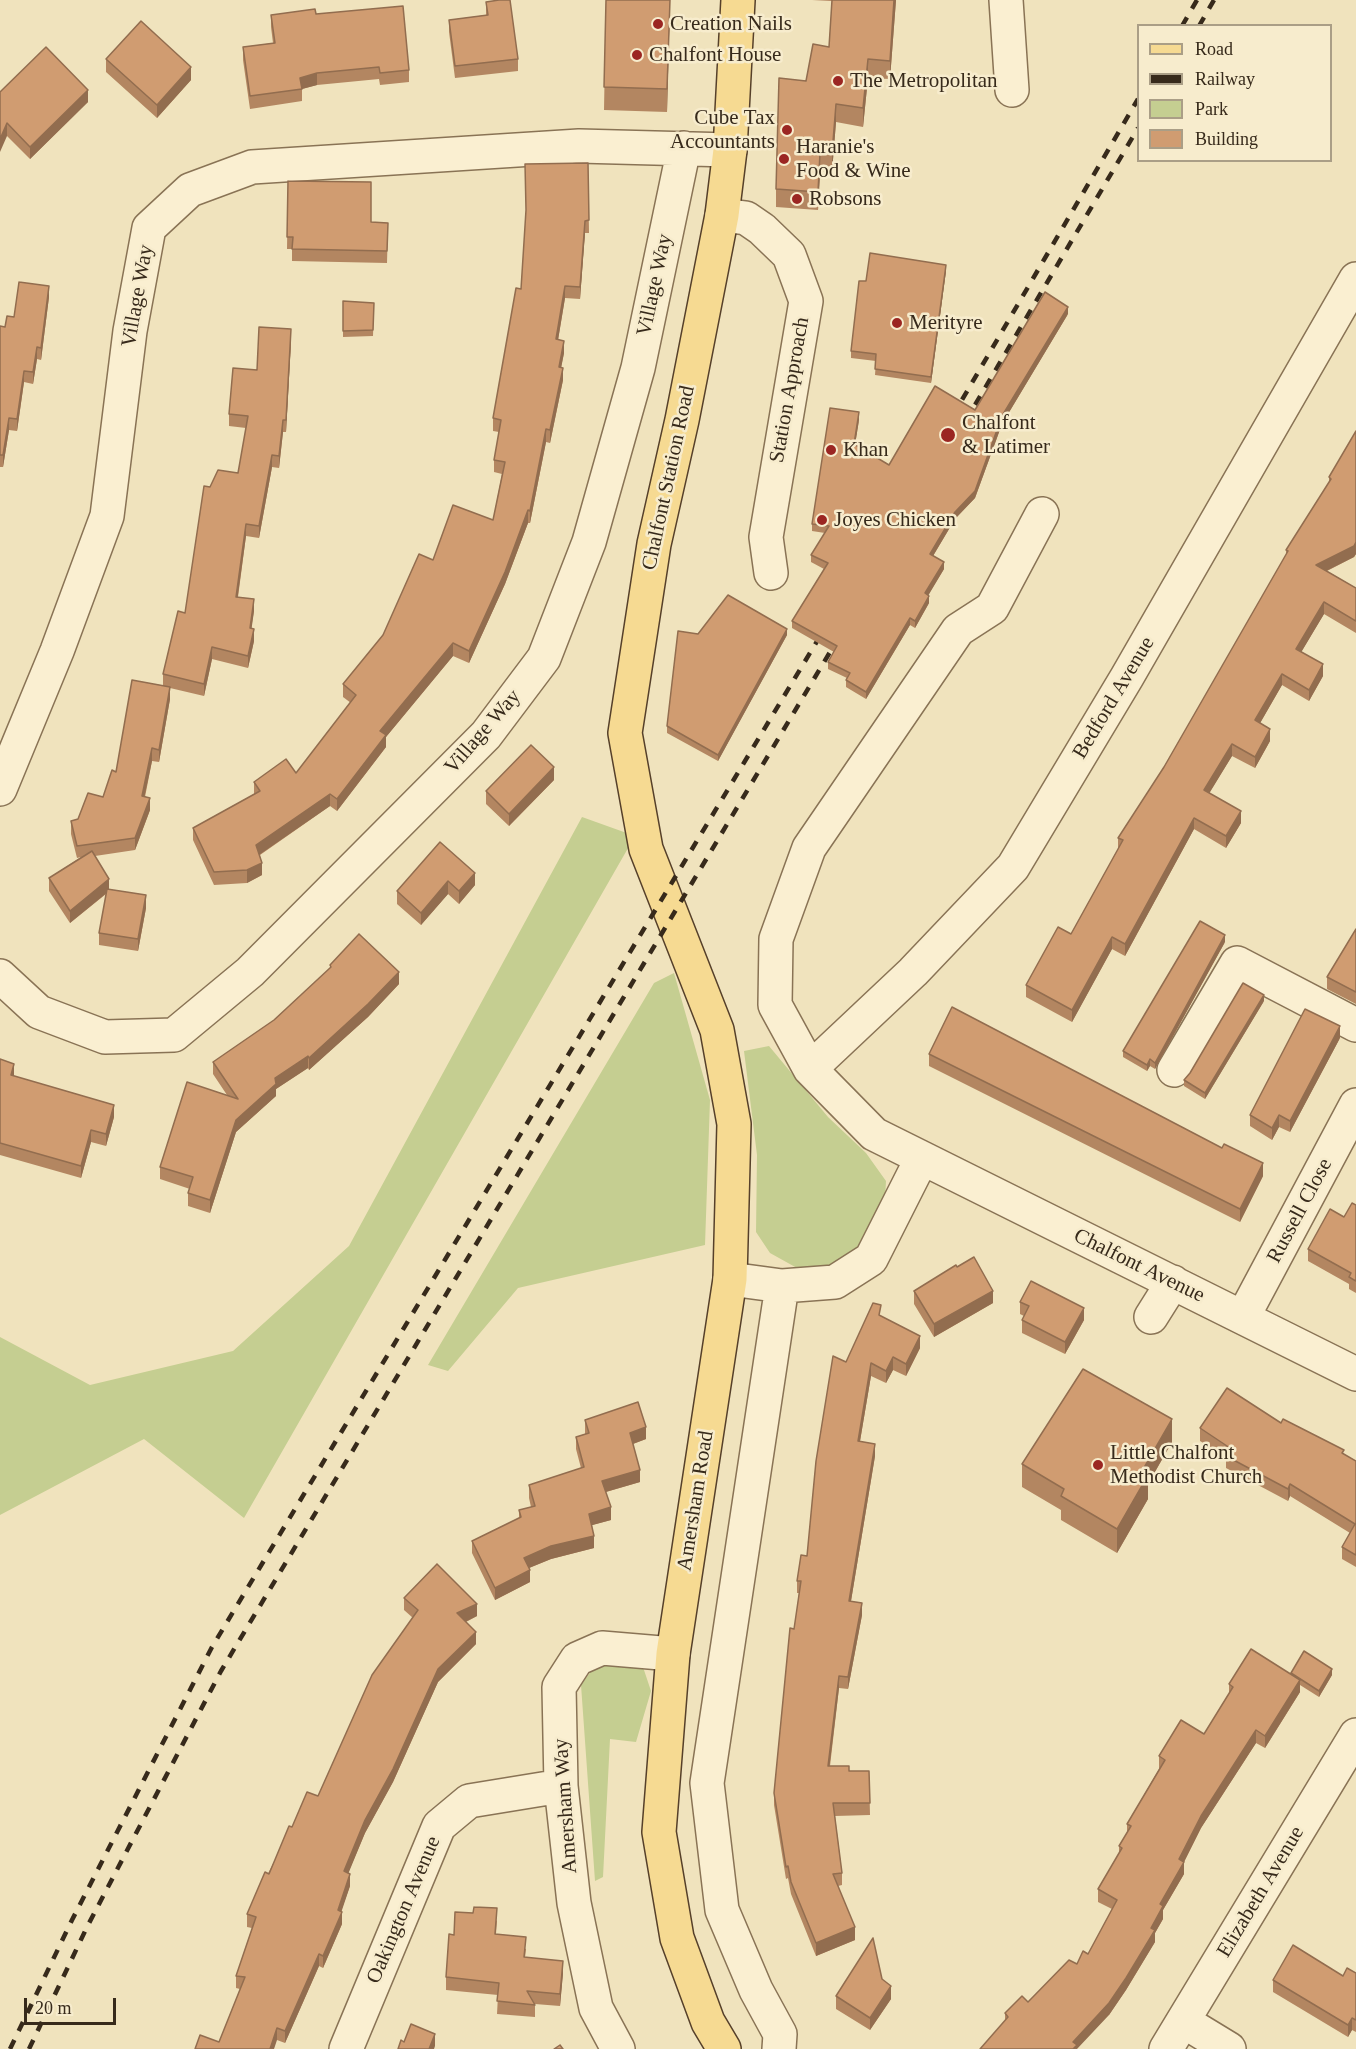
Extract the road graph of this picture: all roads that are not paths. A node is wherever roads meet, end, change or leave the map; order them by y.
1 (738, 0) edge
2 (1006, 0) edge
3 (1012, 90) dead end
4 (684, 148) junction
5 (730, 150) junction
6 (722, 215) junction
7 (1356, 279) edge
8 (1042, 514) dead end
9 (771, 573) dead end
10 (0, 789) edge
11 (686, 949) joint
12 (0, 976) edge
13 (1356, 1025) edge
14 (810, 1069) junction
15 (1174, 1070) dead end
16 (1356, 1105) edge
17 (922, 1158) junction
18 (730, 1279) junction
19 (1173, 1282) junction
20 (782, 1286) junction
21 (1151, 1317) dead end
22 (1243, 1317) junction
23 (1356, 1374) edge
24 (673, 1654) junction
25 (1356, 1735) edge
26 (561, 1786) junction
27 (1183, 2021) junction
28 (346, 2049) edge
29 (618, 2049) edge
30 (724, 2049) edge
31 (779, 2049) edge
32 (1166, 2049) edge
33 (1229, 2049) edge

1 - 5 main road, Chalfont Station Road
2 - 3 street
4 - 5 street, Village Way
4 - 10 street, Village Way
4 - 12 street, Village Way
5 - 6 main road, Chalfont Station Road
6 - 9 street, Station Approach
6 - 11 main road, Chalfont Station Road
7 - 14 street, Bedford Avenue
8 - 14 street, Chalfont Avenue
11 - 18 main road, Amersham Road
13 - 15 street
14 - 17 street, Chalfont Avenue
16 - 22 street, Russell Close
17 - 19 street, Chalfont Avenue
17 - 20 street
18 - 20 street
18 - 24 main road, Amersham Road
19 - 21 street
19 - 22 street, Chalfont Avenue
20 - 31 street
22 - 23 street, Chalfont Avenue
24 - 26 street, Amersham Way
24 - 30 main road, Amersham Road
25 - 27 street, Elizabeth Avenue
26 - 28 street, Oakington Avenue
26 - 29 street, Amersham Way
27 - 32 street, Elizabeth Avenue
27 - 33 street

